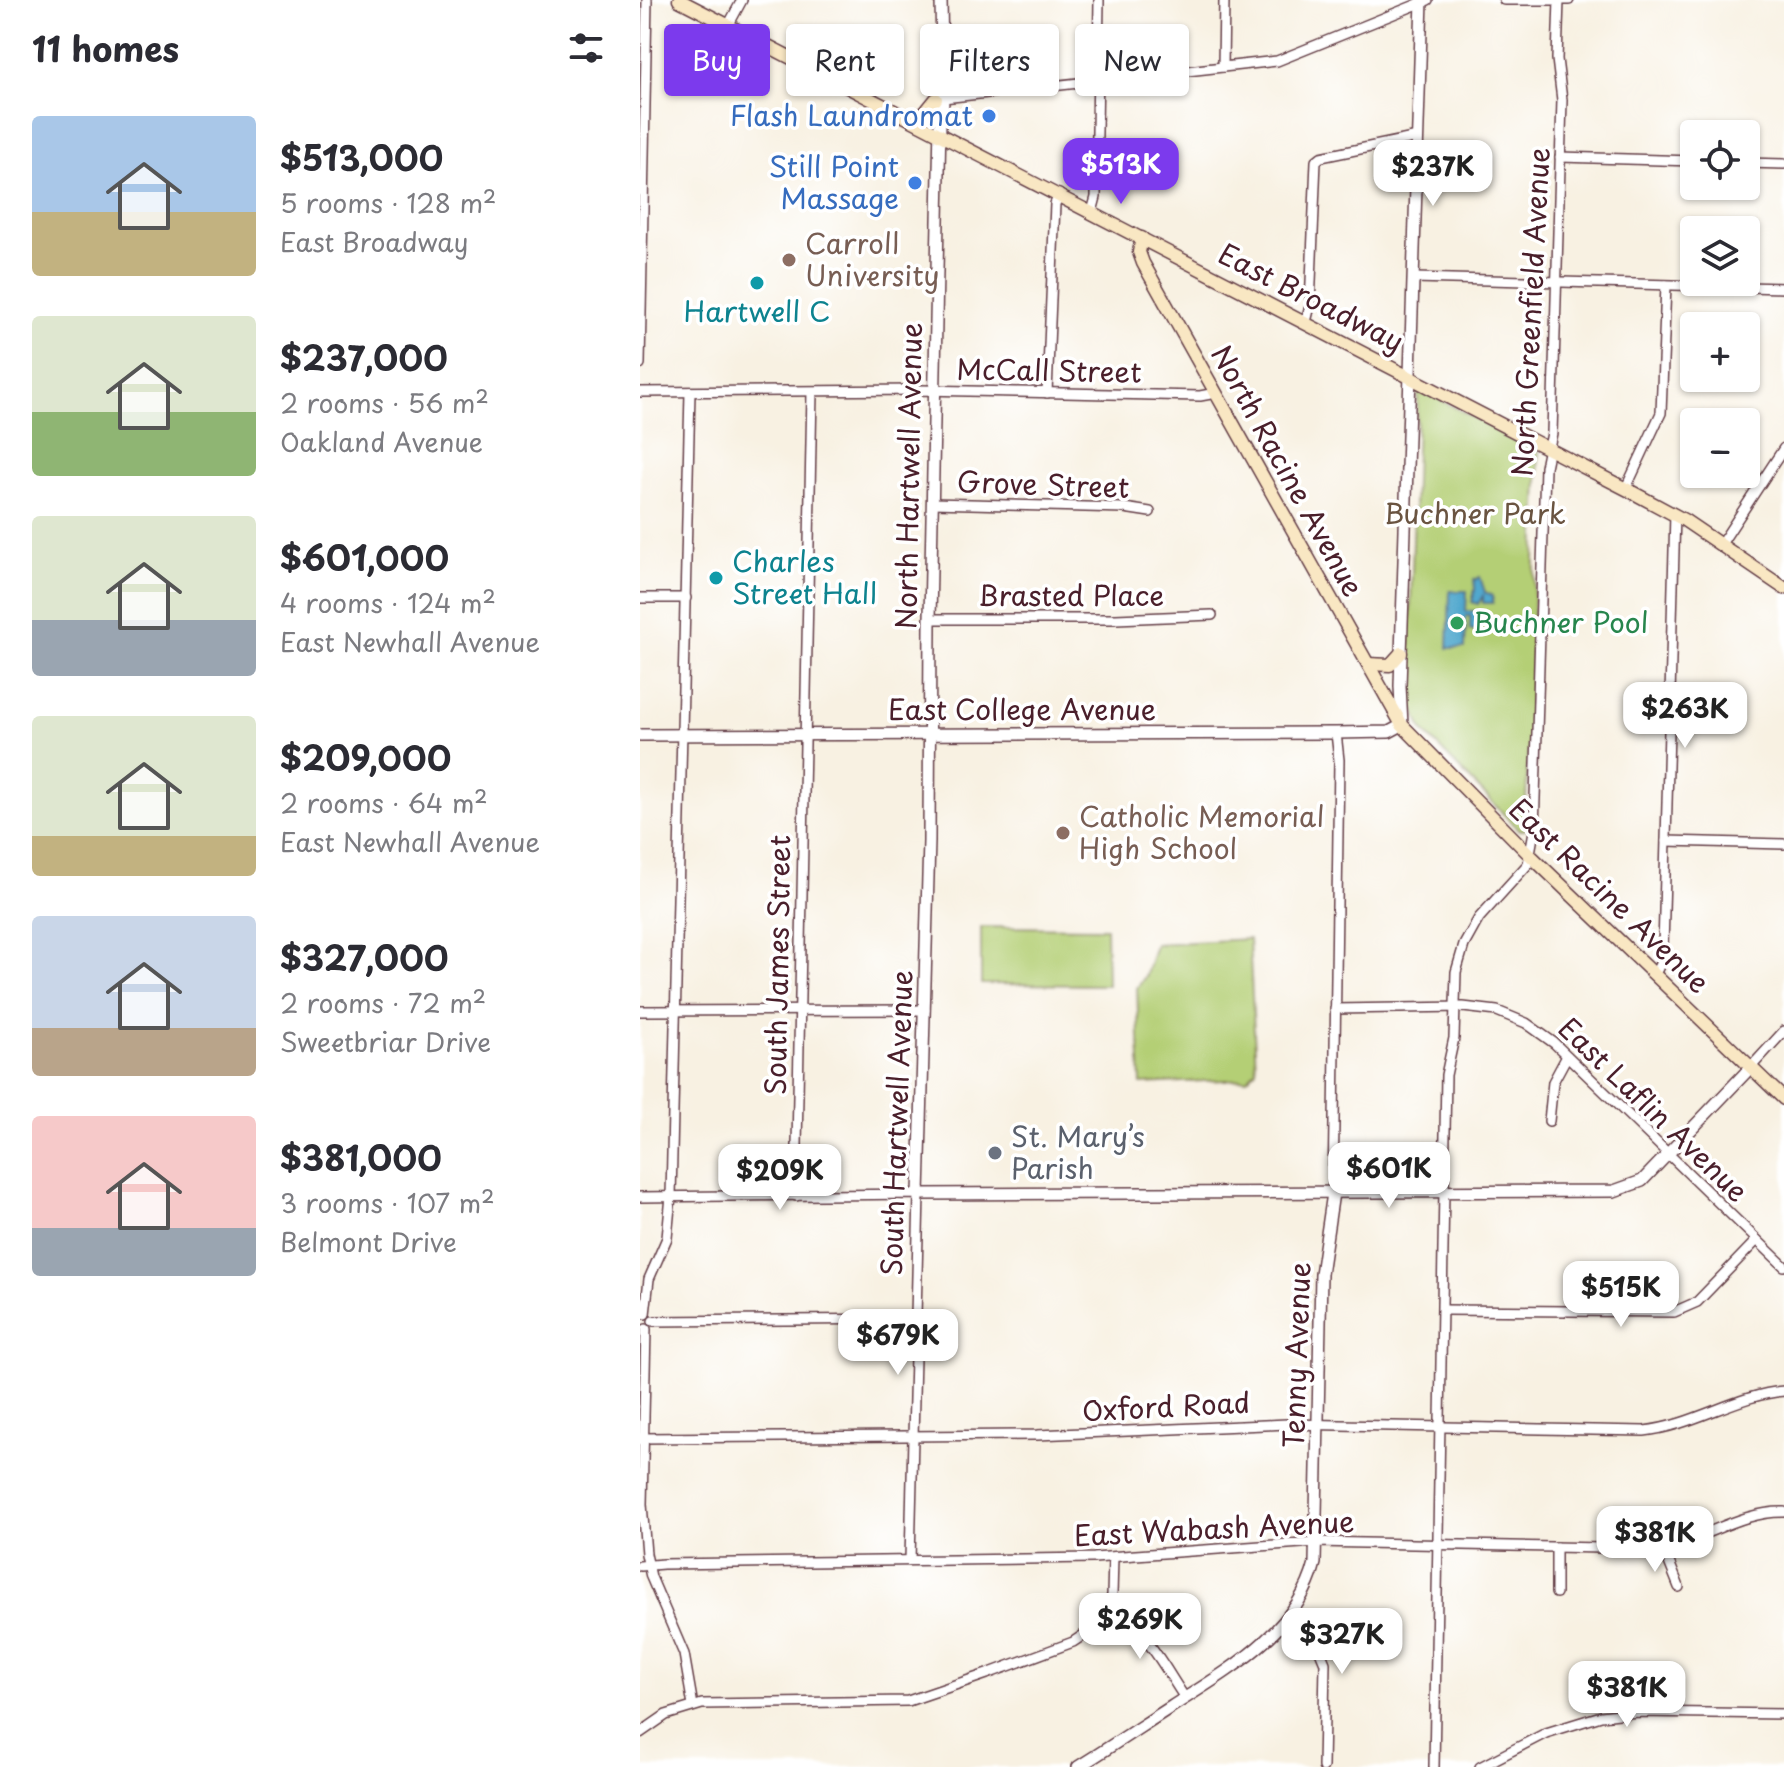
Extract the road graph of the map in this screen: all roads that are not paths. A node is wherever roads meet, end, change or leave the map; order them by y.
1 (647, 0) edge
2 (679, 0) edge
3 (742, 0) edge
4 (941, 0) edge
5 (1099, 0) edge
6 (1224, 0) edge
7 (1504, 0) edge
8 (1562, 0) edge
9 (1424, 1) edge
10 (724, 24) edge
11 (729, 24) edge
12 (1099, 24) edge
13 (770, 47) edge
14 (1223, 67) junction
15 (1189, 71) edge
16 (1075, 84) edge
17 (1098, 96) edge
18 (940, 99) junction
19 (904, 116) junction
20 (940, 128) junction
21 (1418, 137) junction
22 (1560, 157) junction
23 (1680, 161) edge
24 (1760, 163) edge
25 (1784, 164) edge
26 (1059, 194) junction
27 (1092, 212) junction
28 (1142, 238) junction
29 (1414, 278) junction
30 (1557, 281) junction
31 (1666, 285) junction
32 (1784, 288) edge
33 (1306, 322) junction
34 (640, 364) edge
35 (1410, 375) junction
36 (935, 391) junction
37 (640, 392) edge
38 (690, 392) junction
39 (812, 392) junction
40 (1047, 393) junction
41 (1216, 393) junction
42 (1549, 448) junction
43 (1784, 448) edge
44 (1626, 488) junction
45 (933, 503) junction
46 (1150, 512) dead end
47 (1675, 514) junction
48 (1721, 544) junction
49 (1784, 588) edge
50 (640, 598) edge
51 (686, 598) junction
52 (1212, 615) dead end
53 (930, 619) junction
54 (1401, 653) junction
55 (1368, 664) junction
56 (1402, 725) junction
57 (1336, 733) junction
58 (930, 734) junction
59 (640, 735) edge
60 (683, 735) junction
61 (806, 736) junction
62 (1666, 841) junction
63 (1784, 844) edge
64 (1530, 855) junction
65 (1655, 974) junction
66 (1454, 1008) junction
67 (1335, 1009) junction
68 (925, 1010) junction
69 (640, 1011) edge
70 (676, 1011) junction
71 (799, 1011) junction
72 (1784, 1031) edge
73 (1567, 1056) junction
74 (1751, 1067) junction
75 (1784, 1099) edge
76 (1549, 1121) dead end
77 (1669, 1154) junction
78 (1445, 1192) junction
79 (1333, 1193) junction
80 (919, 1194) junction
81 (671, 1196) junction
82 (796, 1196) junction
83 (640, 1197) edge
84 (1757, 1240) junction
85 (1784, 1266) edge
86 (1443, 1310) junction
87 (916, 1319) junction
88 (645, 1321) edge
89 (1784, 1391) edge
90 (1318, 1424) junction
91 (1440, 1426) junction
92 (913, 1436) junction
93 (642, 1438) edge
94 (1784, 1512) edge
95 (1316, 1542) junction
96 (1438, 1544) junction
97 (1556, 1547) junction
98 (1663, 1547) junction
99 (1113, 1557) junction
100 (910, 1560) junction
101 (644, 1566) edge
102 (1679, 1587) dead end
103 (1556, 1593) dead end
104 (1106, 1610) junction
105 (1290, 1612) junction
106 (1185, 1698) junction
107 (693, 1706) junction
108 (1784, 1714) edge
109 (640, 1733) edge
110 (1078, 1767) edge
111 (1323, 1767) edge
112 (1434, 1767) edge
113 (1480, 1767) edge

1 - 34 street
2 - 10 main road, East Broadway
3 - 11 street
4 - 18 street, North Hartwell Avenue
5 - 12 street
6 - 14 street
7 - 8 street
8 - 22 street, North Greenfield Avenue
9 - 14 street
9 - 21 street
13 - 19 main road, East Broadway
14 - 15 street
16 - 18 street
17 - 27 street
18 - 19 main road
18 - 20 street, North Hartwell Avenue
19 - 20 main road, East Broadway
20 - 26 main road, East Broadway
20 - 36 street, North Hartwell Avenue
21 - 29 street
21 - 33 street
22 - 23 street
22 - 30 street, North Greenfield Avenue
24 - 25 street
26 - 27 main road, East Broadway
26 - 40 street
27 - 28 main road, East Broadway
28 - 33 main road, East Broadway
28 - 41 main road, North Racine Avenue
29 - 30 street
29 - 35 street
30 - 31 street
30 - 42 street, North Greenfield Avenue
31 - 32 street
31 - 44 street
33 - 35 main road, East Broadway
35 - 42 main road, East Broadway
35 - 54 street
36 - 39 street, McCall Street
36 - 40 street, McCall Street
36 - 45 street, North Hartwell Avenue
37 - 38 street, McCall Street
38 - 39 street, McCall Street
38 - 51 street
39 - 61 street, South James Street
40 - 41 street, McCall Street
41 - 55 main road, North Racine Avenue
42 - 44 main road, East Broadway
42 - 64 street, North Greenfield Avenue
43 - 48 street
44 - 47 main road, East Broadway
45 - 46 street, Grove Street
45 - 53 street, North Hartwell Avenue
47 - 48 main road, East Broadway
47 - 62 street
48 - 49 main road, East Broadway
50 - 51 street
51 - 60 street
52 - 53 street, Brasted Place
53 - 58 street, North Hartwell Avenue
54 - 55 main road
54 - 56 street
55 - 56 main road, North Racine Avenue
56 - 57 street, East College Avenue
56 - 64 main road, East Racine Avenue
57 - 58 street, East College Avenue
57 - 67 street, Tenny Avenue
58 - 61 street, East College Avenue
58 - 68 street, South Hartwell Avenue
59 - 60 street, East College Avenue
60 - 61 street, East College Avenue
60 - 70 street
61 - 71 street, South James Street
62 - 63 street
62 - 65 street
64 - 65 main road, East Racine Avenue
64 - 66 street
65 - 74 main road, East Racine Avenue
66 - 67 street, East Laflin Avenue
66 - 73 street, East Laflin Avenue
66 - 78 street
67 - 79 street, Tenny Avenue
68 - 71 street
68 - 80 street, South Hartwell Avenue
69 - 70 street
70 - 71 street
70 - 81 street
71 - 82 street, South James Street
72 - 74 street
73 - 76 street
73 - 77 street, East Laflin Avenue
74 - 75 main road, East Racine Avenue
74 - 77 street
77 - 78 street
77 - 84 street, East Laflin Avenue
78 - 79 street
78 - 86 street
79 - 80 street
79 - 90 street, Tenny Avenue
80 - 82 street
80 - 87 street, South Hartwell Avenue
81 - 82 street
81 - 83 street
81 - 88 street
84 - 85 street, East Laflin Avenue
84 - 86 street
86 - 91 street
87 - 88 street
87 - 92 street, South Hartwell Avenue
88 - 93 street
89 - 91 street, Oxford Road
90 - 91 street, Oxford Road
90 - 92 street, Oxford Road
90 - 95 street, Tenny Avenue
91 - 96 street
92 - 93 street, Oxford Road
92 - 100 street, South Hartwell Avenue
93 - 101 street
94 - 98 street, East Wabash Avenue
95 - 96 street, East Wabash Avenue
95 - 99 street, East Wabash Avenue
95 - 105 street, Tenny Avenue
96 - 97 street, East Wabash Avenue
96 - 112 street
97 - 98 street, East Wabash Avenue
97 - 103 street
98 - 102 street
99 - 100 street, East Wabash Avenue
99 - 104 street
100 - 101 street, East Wabash Avenue
101 - 107 street
104 - 106 street
104 - 107 street
105 - 106 street, Tenny Avenue
105 - 111 street
106 - 110 street, Tenny Avenue
107 - 109 street
108 - 113 street

